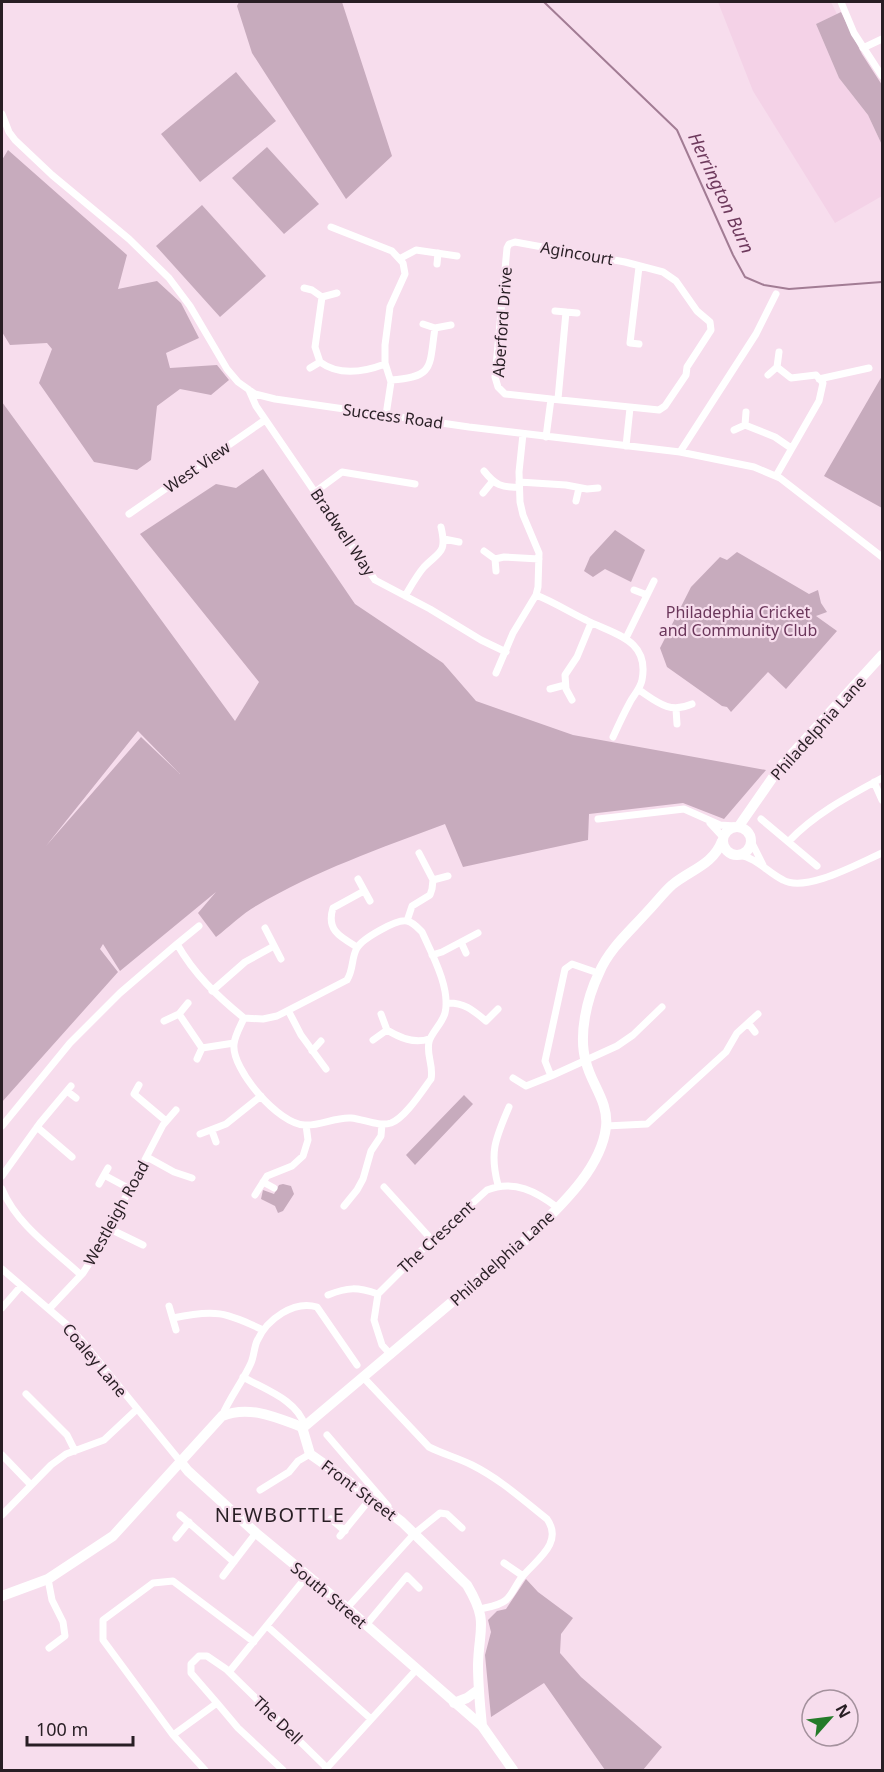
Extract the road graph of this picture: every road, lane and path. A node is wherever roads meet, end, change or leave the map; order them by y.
1 (841, 2) edge
2 (882, 39) edge
3 (863, 48) junction
4 (882, 76) edge
5 (2, 114) edge
6 (332, 227) dead end
7 (515, 242) joint
8 (438, 253) junction
9 (457, 256) dead end
10 (401, 258) junction
11 (437, 264) dead end
12 (639, 267) junction
13 (304, 288) dead end
14 (337, 293) dead end
15 (776, 294) dead end
16 (322, 297) junction
17 (555, 311) dead end
18 (566, 312) junction
19 (577, 313) dead end
20 (423, 324) dead end
21 (451, 325) dead end
22 (711, 326) joint
23 (435, 328) junction
24 (621, 342) dead end
25 (630, 343) junction
26 (639, 344) dead end
27 (779, 352) dead end
28 (320, 362) junction
29 (385, 364) junction
30 (777, 367) junction
31 (310, 368) dead end
32 (868, 368) dead end
33 (768, 375) dead end
34 (819, 379) junction
35 (391, 380) junction
36 (249, 390) junction
37 (554, 399) junction
38 (630, 408) junction
39 (746, 412) dead end
40 (386, 415) junction
41 (266, 420) junction
42 (745, 425) junction
43 (734, 430) dead end
44 (523, 434) junction
45 (546, 437) junction
46 (626, 446) junction
47 (791, 447) junction
48 (680, 452) junction
49 (484, 471) dead end
50 (776, 476) junction
51 (492, 482) junction
52 (415, 484) dead end
53 (519, 485) junction
54 (579, 488) junction
55 (598, 488) dead end
56 (315, 492) junction
57 (483, 493) dead end
58 (576, 501) dead end
59 (129, 514) dead end
60 (441, 527) dead end
61 (444, 539) junction
62 (459, 542) dead end
63 (882, 544) edge
64 (484, 551) dead end
65 (880, 555) edge
66 (495, 559) junction
67 (539, 559) junction
68 (496, 571) dead end
69 (654, 581) dead end
70 (634, 590) dead end
71 (536, 595) junction
72 (647, 595) junction
73 (405, 596) junction
74 (591, 623) junction
75 (626, 638) junction
76 (506, 652) junction
77 (882, 654) edge
78 (496, 673) dead end
79 (565, 685) junction
80 (550, 689) dead end
81 (639, 690) junction
82 (572, 700) dead end
83 (692, 704) dead end
84 (676, 710) junction
85 (677, 724) dead end
86 (613, 737) dead end
87 (882, 777) edge
88 (874, 782) junction
89 (882, 800) edge
90 (757, 803) junction
91 (703, 818) junction
92 (598, 819) dead end
93 (761, 819) dead end
94 (737, 826) junction
95 (750, 837) junction
96 (723, 839) junction
97 (789, 841) junction
98 (419, 853) dead end
99 (882, 853) edge
100 (737, 855) junction
101 (817, 866) dead end
102 (765, 867) junction
103 (700, 868) junction
104 (448, 876) dead end
105 (358, 879) dead end
106 (433, 880) junction
107 (364, 891) junction
108 (370, 901) dead end
109 (406, 921) junction
110 (199, 926) dead end
111 (265, 928) dead end
112 (478, 933) dead end
113 (461, 942) junction
114 (177, 944) junction
115 (274, 946) junction
116 (357, 947) junction
117 (466, 953) dead end
118 (432, 955) junction
119 (281, 959) dead end
120 (598, 973) junction
121 (212, 991) junction
122 (189, 1003) dead end
123 (447, 1004) junction
124 (662, 1006) dead end
125 (498, 1009) dead end
126 (289, 1012) junction
127 (178, 1014) junction
128 (381, 1014) dead end
129 (758, 1014) dead end
130 (243, 1018) junction
131 (486, 1020) junction
132 (164, 1021) dead end
133 (748, 1023) junction
134 (489, 1029) dead end
135 (387, 1030) junction
136 (755, 1032) dead end
137 (429, 1039) junction
138 (373, 1040) dead end
139 (321, 1041) dead end
140 (234, 1043) junction
141 (202, 1048) junction
142 (312, 1051) junction
143 (197, 1059) dead end
144 (585, 1062) junction
145 (326, 1069) dead end
146 (552, 1076) junction
147 (513, 1078) dead end
148 (139, 1085) dead end
149 (261, 1096) junction
150 (76, 1098) dead end
151 (509, 1107) dead end
152 (176, 1110) dead end
153 (166, 1121) junction
154 (382, 1124) junction
155 (306, 1125) junction
156 (2, 1126) edge
157 (606, 1126) junction
158 (37, 1127) junction
159 (212, 1131) junction
160 (200, 1134) dead end
161 (216, 1143) dead end
162 (72, 1157) dead end
163 (147, 1157) junction
164 (2, 1176) edge
165 (192, 1178) dead end
166 (263, 1182) junction
167 (99, 1184) dead end
168 (498, 1185) junction
169 (384, 1187) dead end
170 (274, 1188) dead end
171 (130, 1189) junction
172 (2, 1190) edge
173 (255, 1195) dead end
174 (344, 1206) dead end
175 (558, 1208) junction
176 (110, 1229) junction
177 (432, 1240) junction
178 (143, 1245) dead end
179 (2, 1269) edge
180 (81, 1275) junction
181 (21, 1286) junction
182 (378, 1294) junction
183 (328, 1295) dead end
184 (170, 1306) dead end
185 (2, 1308) edge
186 (49, 1309) junction
187 (173, 1318) junction
188 (176, 1330) dead end
189 (263, 1330) junction
190 (391, 1355) junction
191 (357, 1365) dead end
192 (243, 1377) junction
193 (363, 1377) junction
194 (26, 1395) dead end
195 (136, 1410) junction
196 (222, 1416) junction
197 (303, 1427) junction
198 (327, 1435) dead end
199 (75, 1451) junction
200 (310, 1454) junction
201 (2, 1455) edge
202 (180, 1461) junction
203 (30, 1484) junction
204 (261, 1490) dead end
205 (371, 1498) junction
206 (2, 1515) edge
207 (180, 1515) dead end
208 (331, 1519) dead end
209 (189, 1522) junction
210 (402, 1522) junction
211 (462, 1528) dead end
212 (256, 1533) junction
213 (414, 1534) junction
214 (176, 1538) dead end
215 (234, 1562) junction
216 (504, 1563) dead end
217 (223, 1576) dead end
218 (307, 1576) junction
219 (523, 1576) junction
220 (48, 1579) junction
221 (419, 1588) dead end
222 (2, 1596) edge
223 (347, 1608) junction
224 (480, 1609) junction
225 (366, 1625) junction
226 (267, 1626) junction
227 (254, 1642) junction
228 (49, 1648) dead end
229 (416, 1670) junction
230 (229, 1672) junction
231 (478, 1690) junction
232 (217, 1703) junction
233 (454, 1703) junction
234 (371, 1719) junction
235 (482, 1726) junction
236 (173, 1735) junction
237 (326, 1769) edge
238 (205, 1770) edge
239 (283, 1770) edge
240 (513, 1770) edge

1 - 3 street
2 - 3 street
3 - 4 street
5 - 36 street, Success Road
6 - 10 street
7 - 12 street, Agincourt
7 - 37 street, Aberford Drive
8 - 9 street
8 - 10 street
8 - 11 street
10 - 29 street
12 - 22 street, Agincourt
12 - 25 street
13 - 16 street
14 - 16 street
15 - 48 street
16 - 28 street
17 - 18 street
18 - 19 street
18 - 37 street
20 - 23 street
21 - 23 street
22 - 38 street, Aberford Drive
23 - 35 street
24 - 25 street
25 - 26 street
27 - 30 street
28 - 29 street
28 - 31 street
29 - 35 street
30 - 33 street
30 - 34 street
32 - 34 street
34 - 47 street
35 - 40 street
36 - 40 street, Success Road
36 - 41 street, Bradwell Way
37 - 38 street, Aberford Drive
37 - 45 street
38 - 46 street
39 - 42 street
40 - 44 street, Success Road
41 - 56 street, Bradwell Way
41 - 59 street, West View
42 - 43 street
42 - 47 street
44 - 45 street, Success Road
44 - 53 street
45 - 46 street, Success Road
46 - 48 street, Success Road
47 - 50 street
48 - 50 street, Success Road
49 - 51 street
50 - 65 street, Success Road
51 - 53 street
51 - 57 street
52 - 56 street
53 - 54 street
53 - 67 street
54 - 55 street
54 - 58 street
56 - 73 street, Bradwell Way
60 - 61 street
61 - 62 street
61 - 73 street
63 - 65 street
64 - 66 street
66 - 67 street
66 - 68 street
67 - 71 street
69 - 72 street
70 - 72 street
71 - 74 street
71 - 76 street
72 - 75 street
73 - 76 street, Bradwell Way
74 - 75 street
74 - 79 street
75 - 81 street
76 - 78 street
77 - 90 main road, Philadelphia Lane
79 - 80 street
79 - 82 street
81 - 84 street
81 - 86 street
83 - 84 street
84 - 85 street
87 - 88 street
88 - 89 street
88 - 97 street
90 - 94 main road, Philadelphia Lane
90 - 95 main road, Philadelphia Lane
91 - 92 street
91 - 94 street
91 - 96 street
93 - 97 street
94 - 95 main road
94 - 96 main road, Philadelphia Lane
95 - 100 main road, Philadelphia Lane
95 - 102 street
96 - 100 main road
96 - 103 main road, Philadelphia Lane
97 - 101 street
98 - 106 street
99 - 102 street
100 - 102 street
100 - 103 main road, Philadelphia Lane
103 - 120 main road, Philadelphia Lane
104 - 106 street
105 - 107 street
106 - 109 street
107 - 108 street
107 - 116 street
109 - 116 street
109 - 118 street
110 - 114 street
111 - 115 street
112 - 113 street
113 - 117 street
113 - 118 street
114 - 121 street
114 - 156 street
115 - 119 street
115 - 121 street
116 - 126 street
118 - 123 street
120 - 144 main road, Philadelphia Lane
120 - 146 street
121 - 130 street
122 - 127 street
123 - 131 street
123 - 137 street
124 - 144 street
125 - 131 street
126 - 130 street
126 - 142 street
127 - 132 street
127 - 141 street
128 - 135 street
129 - 133 street
130 - 140 street
131 - 134 street
133 - 136 street
133 - 157 street
135 - 137 street
135 - 138 street
137 - 154 street
139 - 142 street
140 - 141 street
140 - 149 street
141 - 143 street
142 - 145 street
144 - 146 street
144 - 157 main road, Philadelphia Lane
146 - 147 street
148 - 153 street
149 - 155 street
149 - 159 street
150 - 158 street
151 - 168 street
152 - 153 street, Westleigh Road
153 - 163 street, Westleigh Road
154 - 155 street
154 - 174 street
155 - 166 street
157 - 175 main road, Philadelphia Lane
158 - 162 street
158 - 164 street
159 - 160 street
159 - 161 street
163 - 165 street
163 - 171 street, Westleigh Road
166 - 170 street
166 - 173 street
167 - 171 street
168 - 175 street
168 - 177 street, The Crescent
169 - 177 street
171 - 176 street, Westleigh Road
172 - 180 street
175 - 190 main road, Philadelphia Lane
176 - 178 street
176 - 180 street, Westleigh Road
177 - 182 street, The Crescent
179 - 181 street, Coaley Lane
180 - 186 street, Westleigh Road
181 - 185 street
181 - 186 street, Coaley Lane
182 - 183 street
182 - 190 street
184 - 187 street
186 - 195 street, Coaley Lane
187 - 188 street
187 - 189 street
189 - 191 street
189 - 192 street
190 - 193 main road, Philadelphia Lane
192 - 196 street
192 - 197 street
193 - 197 main road, Philadelphia Lane
193 - 219 street
194 - 199 street
195 - 199 street
195 - 202 street, Coaley Lane
196 - 197 main road
196 - 202 main road
197 - 200 main road, Front Street
198 - 210 street, Front Street
199 - 203 street
200 - 204 street
200 - 205 main road, Front Street
201 - 203 street
202 - 212 main road, South Street
202 - 220 main road
203 - 206 street
205 - 208 street
205 - 210 main road, Front Street
207 - 209 street
209 - 214 street
209 - 215 street
210 - 213 main road, Front Street
211 - 213 street
212 - 215 street
212 - 218 main road, South Street
213 - 223 street
213 - 224 main road, Front Street
215 - 217 street
216 - 219 street
218 - 223 main road, South Street
218 - 226 street
219 - 224 street
220 - 222 main road
220 - 228 street
221 - 225 street
223 - 225 main road, South Street
224 - 231 main road
225 - 229 main road, South Street
226 - 227 street
226 - 234 street
227 - 230 street
227 - 236 street
229 - 233 main road, South Street
229 - 234 street
230 - 232 street, The Dell
230 - 237 street, The Dell
231 - 233 main road
231 - 235 main road
232 - 236 street
232 - 239 street
233 - 235 main road, South Street
234 - 237 street
235 - 240 main road
236 - 238 street

